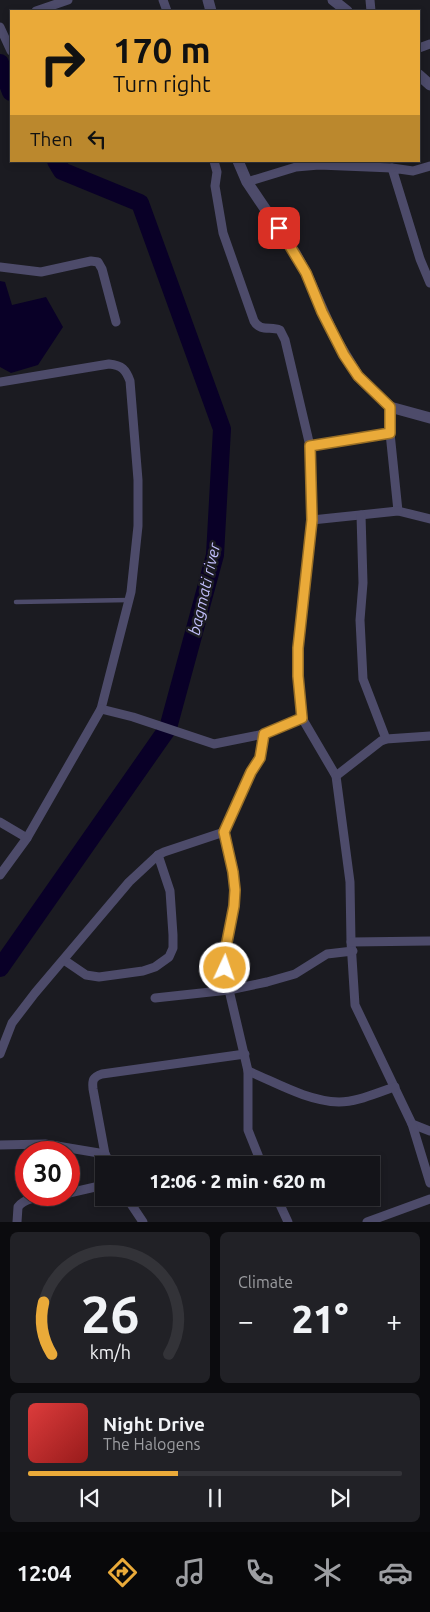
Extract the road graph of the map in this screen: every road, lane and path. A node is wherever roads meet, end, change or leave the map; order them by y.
1 (68, 0) edge
2 (333, 0) edge
3 (39, 10) edge
4 (346, 10) edge
5 (0, 27) edge
6 (10, 49) edge
7 (420, 76) edge
8 (430, 85) edge
9 (214, 162) edge
10 (238, 162) edge
11 (307, 164) edge
12 (430, 166) edge
13 (392, 168) junction
14 (247, 182) junction
15 (0, 267) edge
16 (430, 283) edge
17 (116, 322) dead end
18 (0, 382) edge
19 (390, 407) junction
20 (430, 418) edge
21 (390, 433) junction
22 (310, 446) junction
23 (398, 511) junction
24 (362, 515) junction
25 (430, 519) edge
26 (312, 520) junction
27 (129, 600) junction
28 (16, 602) dead end
29 (102, 709) junction
30 (302, 718) junction
31 (264, 734) junction
32 (430, 736) edge
33 (386, 739) junction
34 (336, 776) junction
35 (0, 822) edge
36 (224, 832) junction
37 (27, 838) junction
38 (158, 855) junction
39 (0, 875) edge
40 (430, 941) edge
41 (352, 946) junction
42 (64, 960) junction
43 (228, 990) junction
44 (155, 998) dead end
45 (0, 1054) edge
46 (245, 1054) junction
47 (248, 1071) junction
48 (395, 1087) junction
49 (412, 1124) junction
50 (430, 1131) edge
51 (0, 1145) edge
52 (106, 1154) joint
53 (258, 1156) edge
54 (430, 1183) edge
55 (95, 1187) edge
56 (80, 1190) edge
57 (430, 1199) edge
58 (19, 1206) edge
59 (132, 1206) edge
60 (281, 1206) edge
61 (17, 1222) edge
62 (143, 1222) edge
63 (288, 1222) edge
64 (367, 1222) edge

1 - 3 street
2 - 4 street
5 - 6 street
7 - 8 street
9 - 22 street
10 - 14 street
11 - 13 street
11 - 14 street
12 - 13 street
13 - 16 street
14 - 19 street
15 - 17 street
18 - 27 street
19 - 20 street
19 - 21 street
21 - 22 street
21 - 23 street
22 - 26 street
23 - 24 street
23 - 25 street
24 - 26 street
24 - 33 street
26 - 30 street
27 - 28 lane
27 - 29 street
29 - 31 street
29 - 37 street
30 - 31 street
30 - 34 street
31 - 36 street
32 - 33 street
33 - 34 street
34 - 41 street
35 - 37 street
36 - 38 street
36 - 43 street
37 - 39 street
38 - 42 street
38 - 42 street
40 - 41 street
41 - 43 street
41 - 48 street
42 - 45 street
43 - 44 street
43 - 46 street
46 - 47 street
46 - 52 street
47 - 48 street
47 - 53 street
48 - 49 street
49 - 50 street
49 - 54 street
51 - 52 street
55 - 56 street
57 - 64 street
58 - 61 street
59 - 62 street
60 - 63 street

